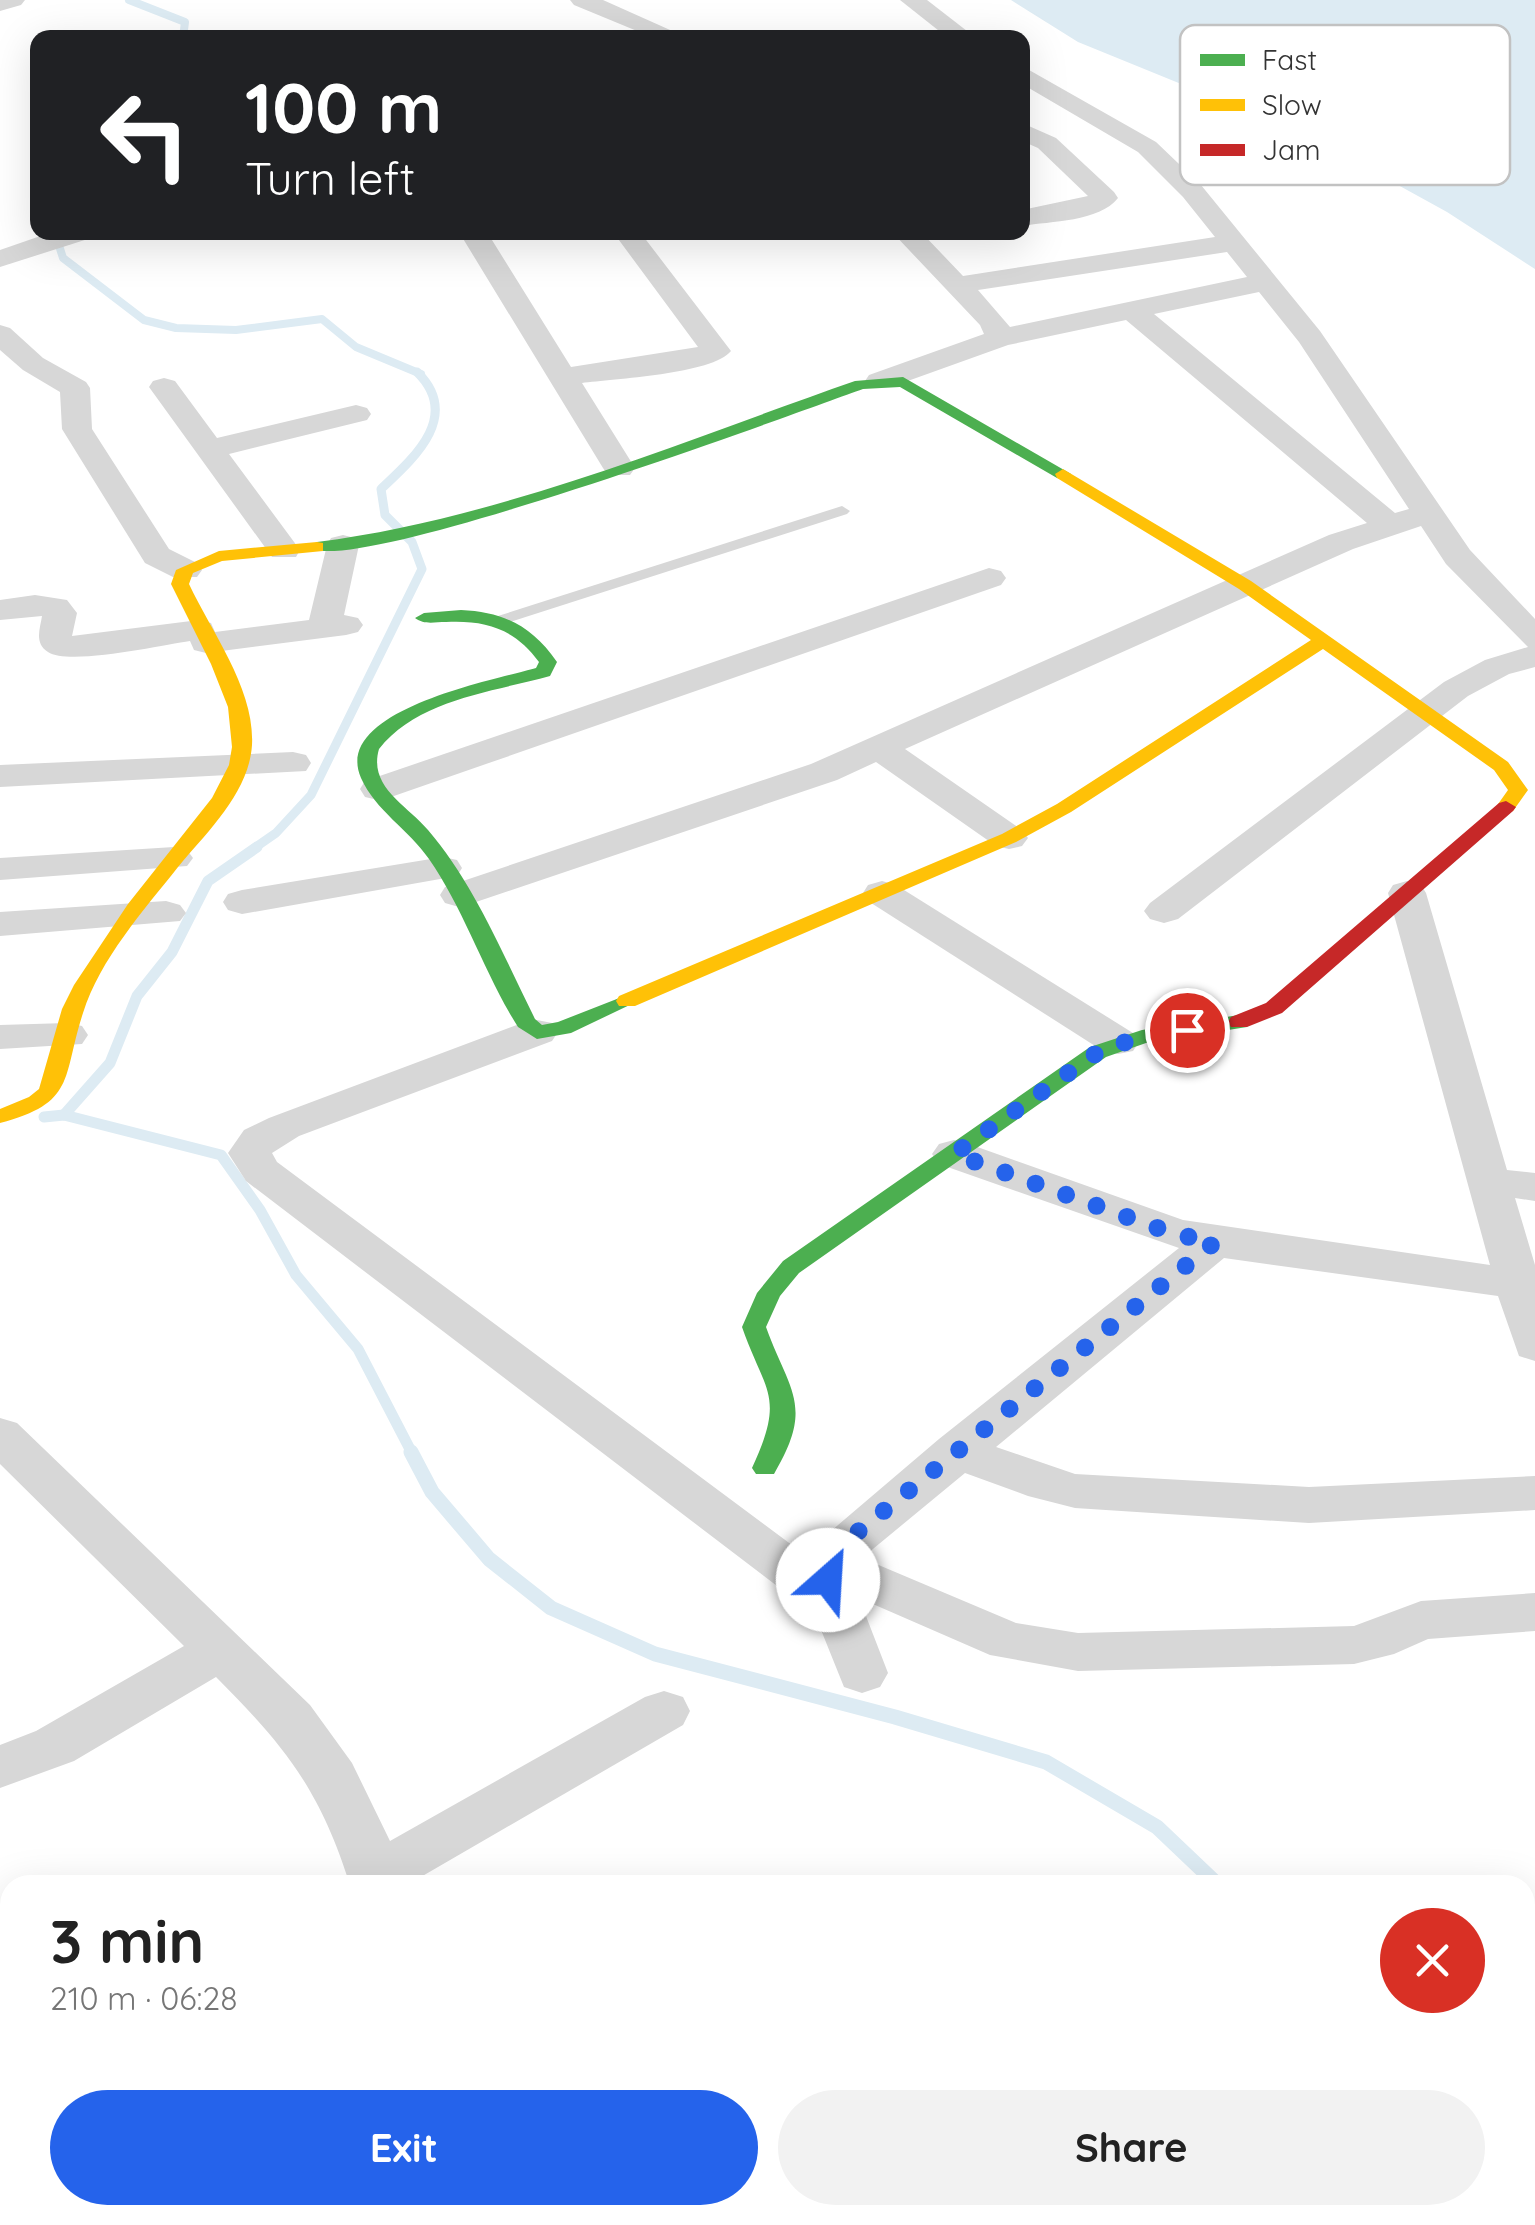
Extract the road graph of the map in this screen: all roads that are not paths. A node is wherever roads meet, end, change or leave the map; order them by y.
1 (13, 0) edge
2 (625, 0) edge
3 (912, 0) edge
4 (586, 3) edge
5 (0, 4) edge
6 (655, 30) edge
7 (953, 30) edge
8 (1030, 79) edge
9 (1030, 135) edge
10 (1180, 179) edge
11 (1186, 185) edge
12 (1030, 217) edge
13 (59, 240) edge
14 (478, 240) edge
15 (632, 240) edge
16 (921, 240) edge
17 (1233, 242) junction
18 (11, 255) edge
19 (1265, 282) junction
20 (957, 286) junction
21 (1133, 311) junction
22 (0, 334) edge
23 (1000, 338) junction
24 (562, 377) junction
25 (880, 381) junction
26 (164, 388) dead end
27 (356, 414) dead end
28 (210, 449) junction
29 (619, 468) junction
30 (842, 511) dead end
31 (1431, 512) junction
32 (1388, 524) junction
33 (356, 543) junction
34 (284, 550) junction
35 (185, 570) junction
36 (989, 578) dead end
37 (1245, 585) junction
38 (5, 601) edge
39 (424, 618) dead end
40 (504, 618) junction
41 (203, 636) junction
42 (1535, 639) edge
43 (1324, 640) junction
44 (1535, 656) edge
45 (1426, 711) junction
46 (880, 748) junction
47 (293, 763) dead end
48 (237, 767) junction
49 (365, 771) junction
50 (0, 776) edge
51 (1524, 784) edge
52 (1010, 838) junction
53 (174, 858) junction
54 (0, 870) edge
55 (451, 881) junction
56 (1407, 892) junction
57 (882, 893) junction
58 (242, 902) dead end
59 (1164, 911) dead end
60 (148, 914) junction
61 (0, 924) edge
62 (537, 1032) junction
63 (67, 1035) junction
64 (0, 1038) edge
65 (1118, 1042) junction
66 (0, 1116) edge
67 (954, 1154) junction
68 (1488, 1181) junction
69 (1535, 1187) edge
70 (1215, 1242) junction
71 (1515, 1284) junction
72 (1534, 1340) edge
73 (0, 1435) edge
74 (956, 1452) junction
75 (766, 1468) dead end
76 (1535, 1493) edge
77 (831, 1583) junction
78 (1535, 1612) edge
79 (222, 1649) junction
80 (862, 1674) dead end
81 (664, 1711) dead end
82 (0, 1766) edge
83 (374, 1875) edge
84 (385, 1875) edge

1 - 5 street
2 - 4 street
3 - 7 street
4 - 6 street
8 - 10 street
9 - 12 street
11 - 17 street
13 - 18 street
14 - 24 street
15 - 24 street
16 - 20 street
17 - 19 street
17 - 20 street
19 - 21 street
19 - 31 street
20 - 23 street
21 - 23 street
21 - 32 street
22 - 35 street
23 - 25 street
24 - 29 street
25 - 29 street
25 - 37 street
26 - 28 street
27 - 28 street
28 - 34 street
29 - 33 street
30 - 40 lane
31 - 32 street
31 - 42 street
32 - 37 street
33 - 34 street
33 - 41 street
34 - 35 street
35 - 41 street
36 - 49 street
37 - 43 street
37 - 46 street
38 - 41 street
39 - 40 street
40 - 49 street
41 - 48 street
43 - 45 street
43 - 52 street
44 - 45 street
45 - 51 street
45 - 59 street
46 - 52 street
46 - 55 street
47 - 48 street
48 - 50 street
48 - 53 street
49 - 55 street
51 - 56 street
52 - 57 street
53 - 54 street
53 - 60 street
55 - 58 street
55 - 62 street
56 - 65 street
56 - 68 street
57 - 62 street
57 - 65 street
60 - 61 street
60 - 63 street
62 - 77 street
63 - 64 street
63 - 66 street
65 - 67 street
67 - 70 street
67 - 75 street
68 - 69 street
68 - 71 street
70 - 71 street
70 - 74 street
71 - 72 street
73 - 79 street
74 - 76 street
74 - 77 street
77 - 78 street
77 - 80 street
79 - 82 street
79 - 83 street
81 - 84 street

